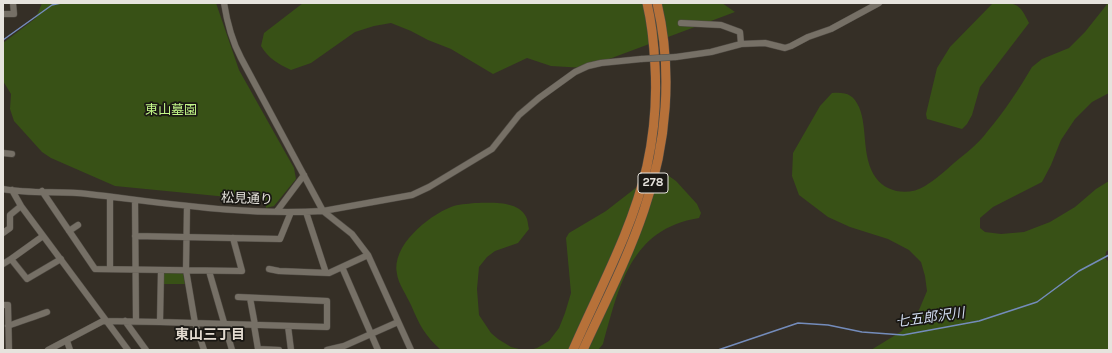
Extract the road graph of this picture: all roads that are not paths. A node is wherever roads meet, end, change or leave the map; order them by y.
1 (13, 3) edge
2 (224, 3) edge
3 (647, 3) edge
4 (657, 3) edge
5 (879, 3) edge
6 (3, 14) edge
7 (681, 23) dead end
8 (741, 44) junction
9 (3, 154) edge
10 (12, 154) dead end
11 (304, 175) junction
12 (3, 189) edge
13 (12, 190) junction
14 (42, 192) junction
15 (110, 197) junction
16 (135, 200) junction
17 (21, 206) junction
18 (187, 206) junction
19 (277, 211) junction
20 (323, 211) junction
21 (291, 212) junction
22 (306, 212) junction
23 (78, 225) dead end
24 (69, 231) junction
25 (3, 233) edge
26 (43, 236) junction
27 (135, 236) junction
28 (186, 237) junction
29 (233, 238) junction
30 (368, 255) junction
31 (11, 259) junction
32 (61, 259) junction
33 (3, 264) edge
34 (342, 267) junction
35 (110, 268) junction
36 (135, 269) junction
37 (269, 269) dead end
38 (162, 270) junction
39 (186, 270) junction
40 (209, 271) junction
41 (326, 273) junction
42 (238, 297) dead end
43 (250, 298) junction
44 (3, 305) edge
45 (47, 312) dead end
46 (108, 321) junction
47 (125, 321) junction
48 (136, 321) junction
49 (160, 322) junction
50 (398, 322) junction
51 (195, 323) junction
52 (224, 324) junction
53 (254, 325) junction
54 (8, 326) junction
55 (288, 326) junction
56 (371, 334) junction
57 (67, 341) junction
58 (344, 348) edge
59 (9, 350) edge
60 (48, 350) edge
61 (70, 350) edge
62 (128, 350) edge
63 (146, 350) edge
64 (204, 350) edge
65 (232, 350) edge
66 (279, 350) edge
67 (291, 350) edge
68 (328, 350) edge
69 (378, 350) edge
70 (411, 350) edge
71 (573, 350) edge
72 (583, 350) edge

1 - 6 street
2 - 11 street
3 - 71 highway, 278
4 - 72 highway, 278
5 - 8 street, 松見通り
7 - 8 street
8 - 20 street, 松見通り, bridge
9 - 10 street
11 - 19 street
11 - 20 street
12 - 13 street, 松見通り
13 - 14 street, 松見通り
13 - 17 street
14 - 15 street, 松見通り
14 - 24 street
15 - 16 street, 松見通り
15 - 35 street
16 - 18 street, 松見通り
16 - 27 street
17 - 25 street
17 - 26 street
18 - 19 street, 松見通り
18 - 28 street
19 - 21 street, 松見通り
20 - 22 street, 松見通り
20 - 30 street
21 - 22 street, 松見通り
21 - 29 street
22 - 41 street
23 - 24 street
24 - 35 street
26 - 31 street
26 - 32 street
27 - 28 street
27 - 36 street
28 - 29 street
28 - 39 street
29 - 40 street
30 - 34 street
30 - 50 street
31 - 32 street
31 - 33 street
32 - 46 street
34 - 41 street
34 - 56 street
35 - 36 street
36 - 38 street
36 - 48 street
37 - 41 street
38 - 39 street
38 - 49 street
39 - 40 street
39 - 51 street
40 - 52 street
42 - 43 street
43 - 53 street
43 - 55 street
44 - 54 street
45 - 54 street
46 - 47 street
46 - 57 street
46 - 62 street
47 - 48 street
47 - 63 street
48 - 49 street
49 - 51 street
50 - 56 street
50 - 70 street
51 - 52 street
51 - 64 street
52 - 53 street
52 - 65 street
53 - 55 street
53 - 66 street
54 - 59 street
55 - 67 street
56 - 58 street
56 - 69 street
57 - 60 street
57 - 61 street
58 - 68 street

